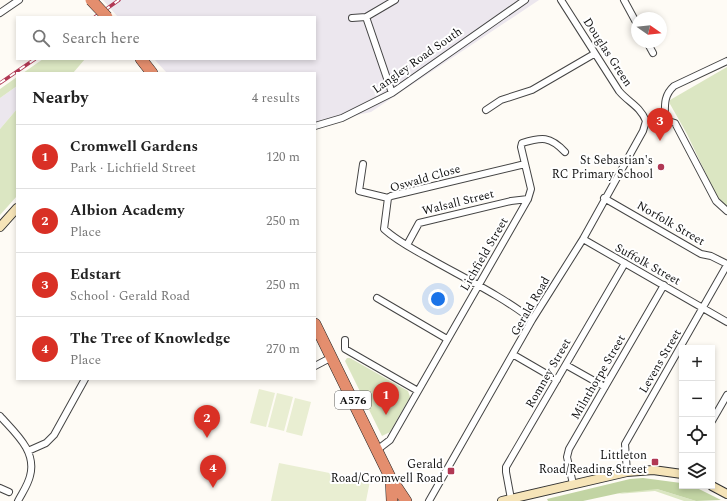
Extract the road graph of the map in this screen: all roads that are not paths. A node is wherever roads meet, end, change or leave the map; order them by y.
1 (19, 0) edge
2 (91, 0) edge
3 (394, 0) edge
4 (525, 0) edge
5 (561, 0) edge
6 (624, 0) edge
7 (0, 13) edge
8 (631, 13) edge
9 (106, 16) edge
10 (366, 17) junction
11 (352, 18) dead end
12 (650, 48) edge
13 (653, 53) dead end
14 (594, 54) junction
15 (141, 60) edge
16 (727, 61) edge
17 (151, 72) edge
18 (392, 93) junction
19 (486, 110) dead end
20 (665, 120) junction
21 (646, 121) junction
22 (316, 126) edge
23 (565, 152) dead end
24 (363, 164) dead end
25 (525, 164) junction
26 (388, 198) junction
27 (604, 198) junction
28 (528, 199) junction
29 (16, 209) edge
30 (727, 211) edge
31 (0, 227) edge
32 (583, 239) junction
33 (406, 245) junction
34 (625, 263) junction
35 (727, 265) edge
36 (664, 285) junction
37 (478, 286) junction
38 (377, 298) dead end
39 (703, 308) junction
40 (532, 320) junction
41 (727, 322) edge
42 (316, 326) edge
43 (447, 339) junction
44 (345, 340) dead end
45 (514, 355) junction
46 (332, 357) junction
47 (566, 364) junction
48 (316, 365) edge
49 (84, 380) edge
50 (557, 380) junction
51 (605, 387) junction
52 (418, 391) junction
53 (727, 397) edge
54 (0, 416) edge
55 (714, 417) edge
56 (377, 450) junction
57 (28, 451) junction
58 (627, 472) junction
59 (679, 474) edge
60 (390, 477) junction
61 (573, 484) junction
62 (0, 488) edge
63 (715, 488) edge
64 (9, 492) dead end
65 (727, 494) edge
66 (511, 499) junction
67 (18, 501) edge
68 (392, 501) edge
69 (406, 501) edge
70 (429, 501) edge
71 (502, 501) edge

1 - 7 street
2 - 9 highway, bridge
3 - 10 street
4 - 18 street, Langley Road South
5 - 14 street, Douglas Green
6 - 8 street
10 - 11 street
10 - 18 street
12 - 13 street
14 - 19 street
14 - 21 street, Douglas Green
15 - 17 highway
16 - 20 street
18 - 22 street, Langley Road South
20 - 21 street
20 - 30 street
21 - 27 street, Gerald Road
23 - 25 street, Lichfield Street
24 - 26 street
25 - 26 street, Oswald Close
25 - 28 street, Lichfield Street
26 - 33 street, Oswald Close
27 - 32 street, Gerald Road
27 - 35 street, Norfolk Street
28 - 33 street, Walsall Street
28 - 37 street, Lichfield Street
29 - 31 street
32 - 34 street, Suffolk Street
32 - 40 street, Gerald Road
33 - 37 street
34 - 36 street, Suffolk Street
34 - 47 street, Romney Street
35 - 39 street, Levens Street
36 - 39 street, Suffolk Street
36 - 51 street, Milnthorpe Street
37 - 40 street
37 - 43 street, Lichfield Street
38 - 43 street
39 - 41 street, Suffolk Street
39 - 58 street, Levens Street
40 - 45 street, Gerald Road
42 - 46 highway, A576
43 - 52 street, Lichfield Street
44 - 52 street
45 - 50 street
45 - 70 street, Gerald Road
46 - 48 street
46 - 56 highway, A576
47 - 50 street, Romney Street
47 - 51 street
49 - 57 street
50 - 66 street, Romney Street
51 - 61 street, Milnthorpe Street
52 - 56 street, Lichfield Street
53 - 55 street
54 - 57 street
56 - 60 highway, A576
57 - 67 street
58 - 59 street
58 - 61 street
60 - 68 highway, A576
60 - 69 highway, A576
61 - 66 street
62 - 64 street
63 - 65 street
66 - 71 street

